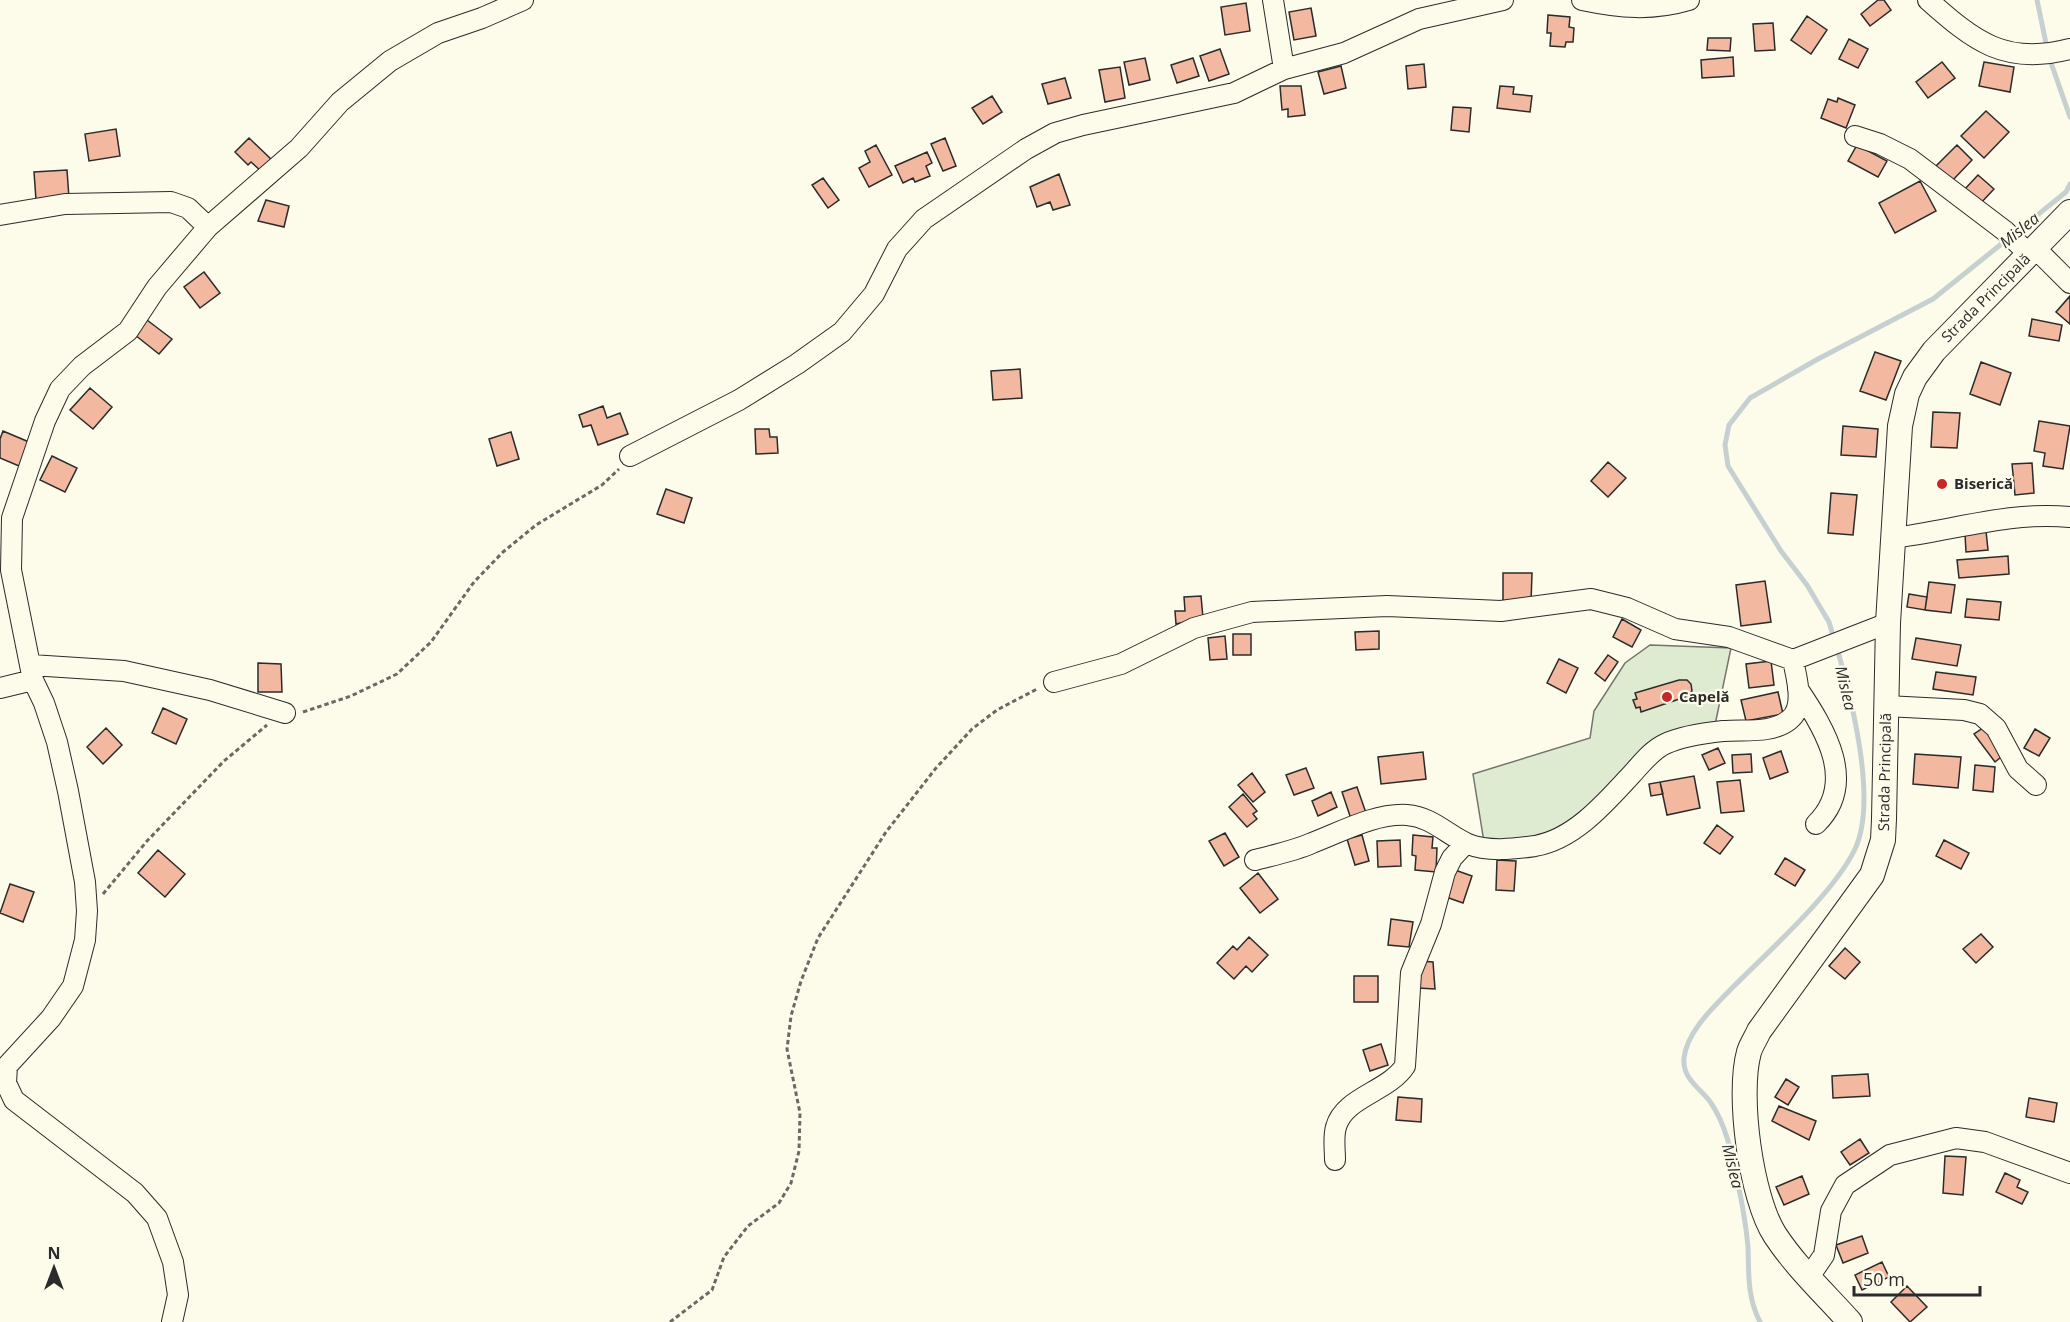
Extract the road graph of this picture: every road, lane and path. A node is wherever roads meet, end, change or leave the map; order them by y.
1 (523, 0) edge
2 (1273, 0) edge
3 (1503, 0) edge
4 (1582, 0) edge
5 (1689, 0) edge
6 (1928, 0) edge
7 (2065, 51) edge
8 (1284, 69) junction
9 (1855, 136) dead end
10 (2070, 212) edge
11 (0, 215) edge
12 (208, 227) junction
13 (2029, 250) junction
14 (2070, 283) edge
15 (630, 456) joint
16 (2070, 517) edge
17 (1893, 538) junction
18 (1888, 623) junction
19 (1799, 657) junction
20 (32, 673) junction
21 (1054, 682) joint
22 (0, 688) edge
23 (1798, 689) junction
24 (1886, 706) junction
25 (285, 713) junction
26 (2036, 785) dead end
27 (1816, 824) dead end
28 (1466, 843) junction
29 (1255, 860) dead end
30 (87, 911) junction
31 (1335, 1160) dead end
32 (2070, 1173) edge
33 (1809, 1277) junction
34 (172, 1322) edge
35 (670, 1322) edge
36 (1850, 1322) edge

1 - 12 street
2 - 8 street
3 - 8 street
4 - 5 street
6 - 7 street
8 - 15 street
9 - 13 street
10 - 13 main road, Strada Principală
11 - 12 street
12 - 20 street
13 - 14 street
13 - 17 main road, Strada Principală
15 - 25 path
16 - 17 street
17 - 18 main road, Strada Principală
18 - 19 street
18 - 24 main road, Strada Principală
19 - 21 street
19 - 23 street
20 - 22 street
20 - 25 street
20 - 30 street
21 - 35 path
23 - 27 street
23 - 28 street
24 - 26 street
24 - 33 main road, Strada Principală
25 - 30 path
28 - 29 street
28 - 31 street
30 - 34 street
32 - 33 street
33 - 36 main road, Strada Principală

